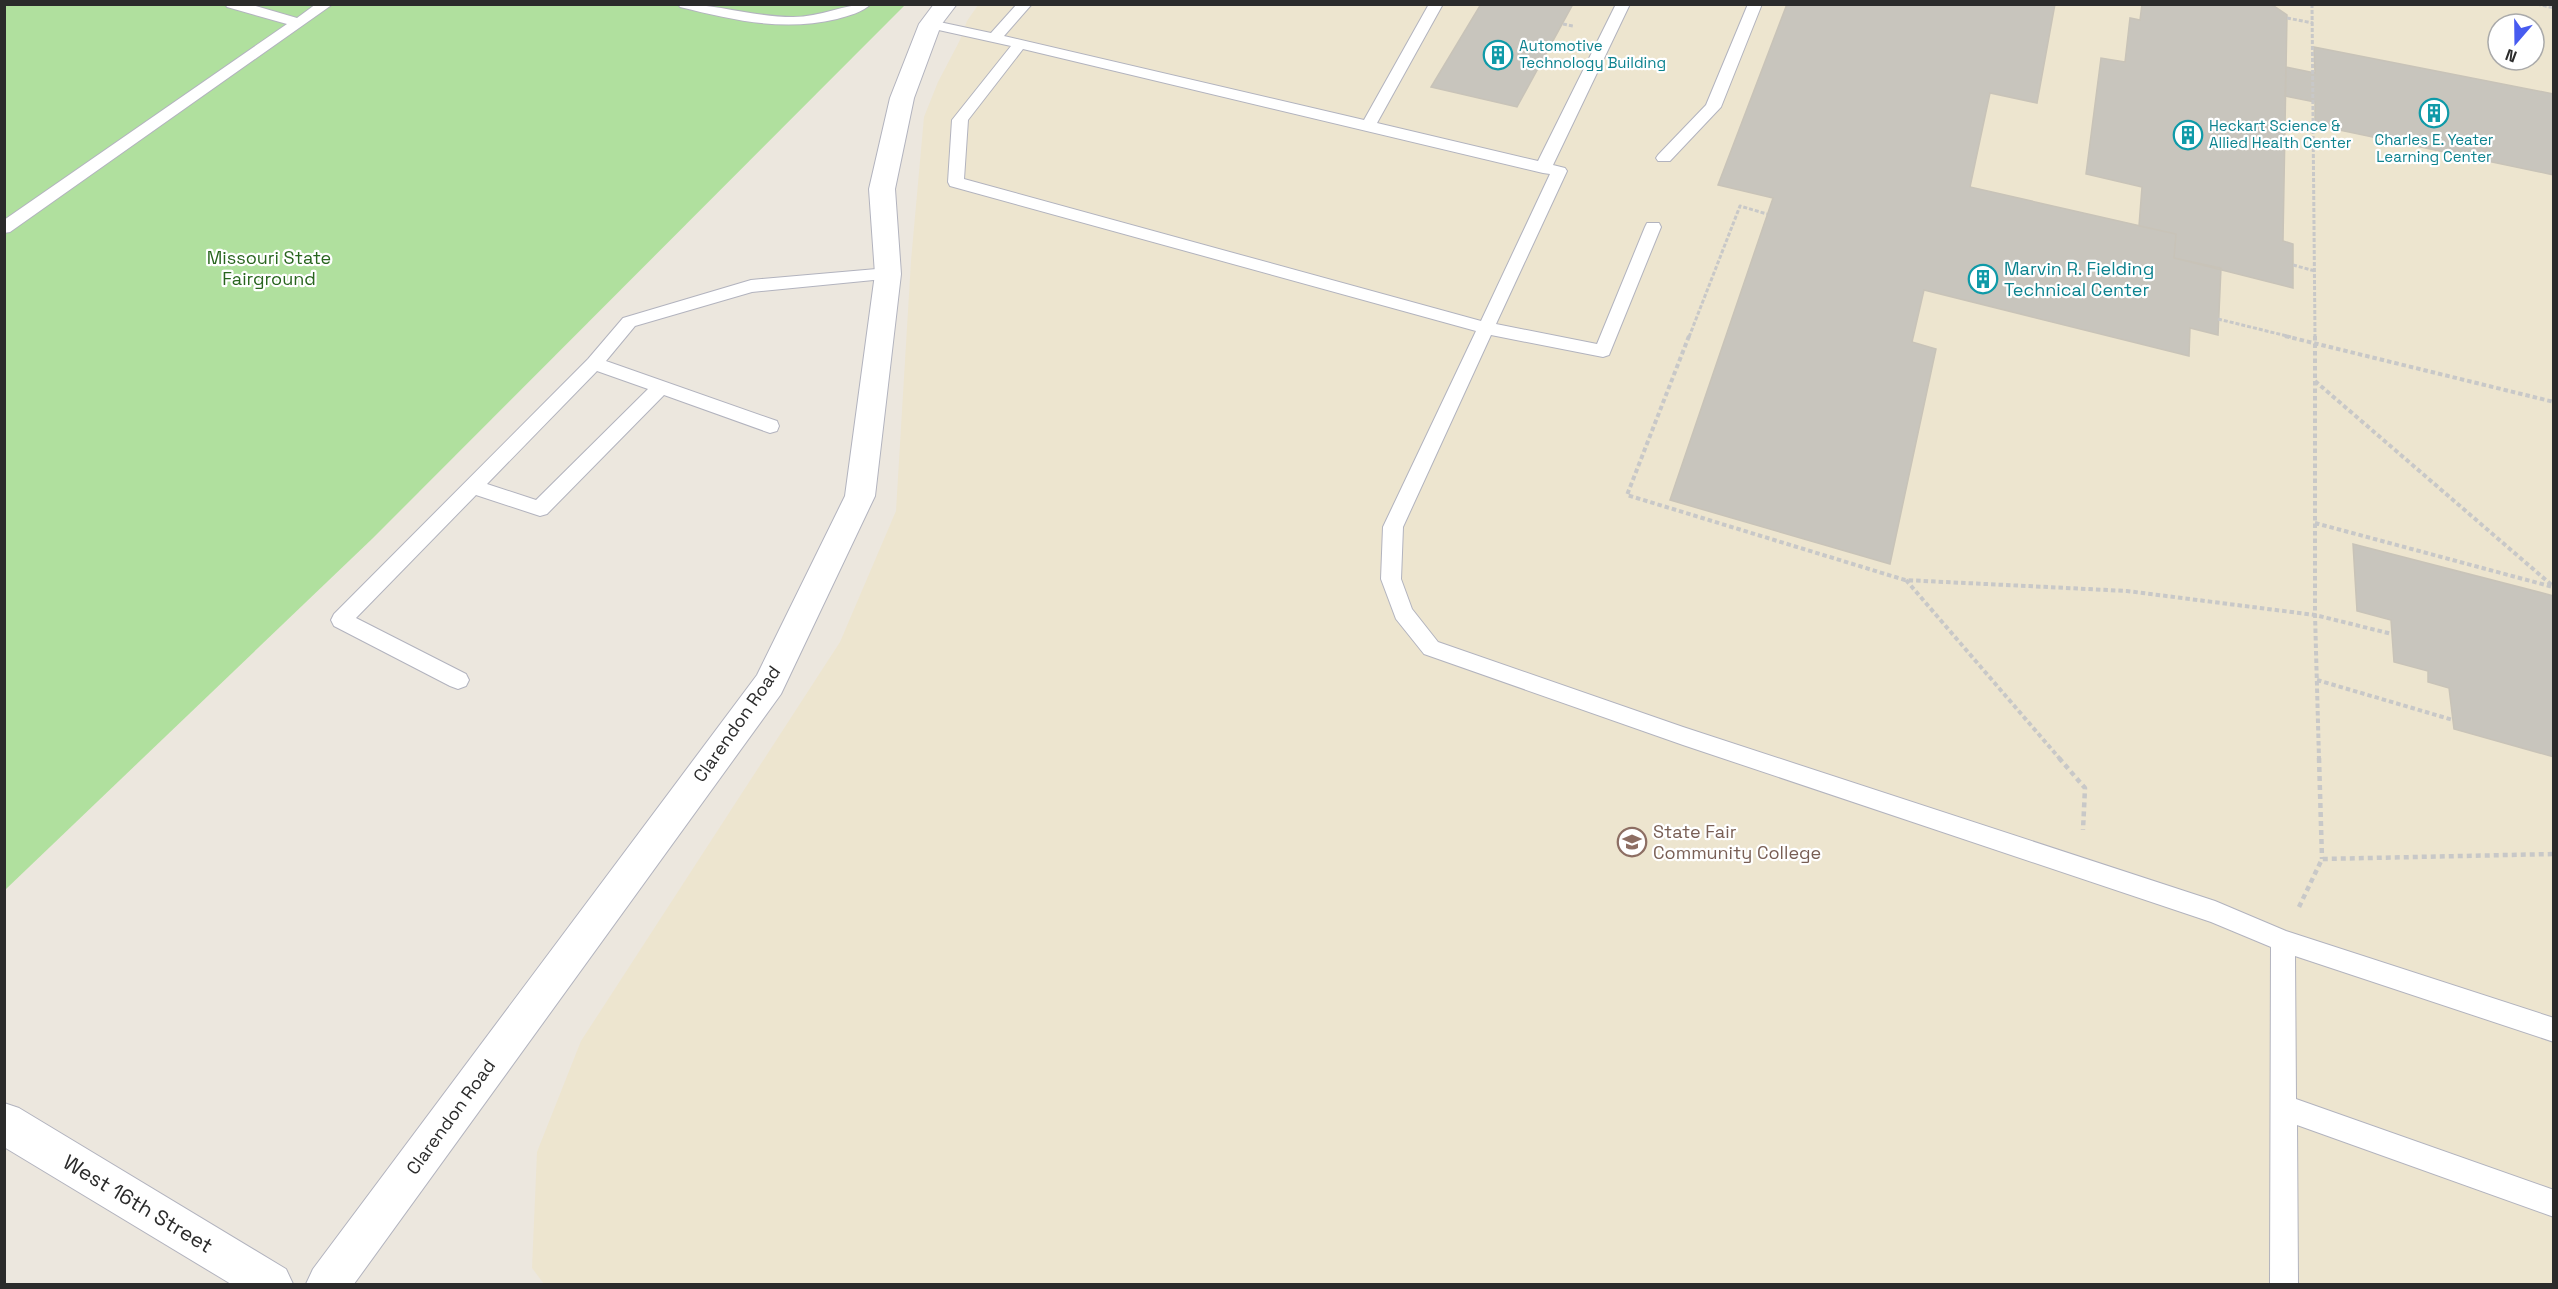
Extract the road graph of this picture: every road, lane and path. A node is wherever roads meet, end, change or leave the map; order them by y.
1 (232, 4) edge
2 (326, 4) edge
3 (685, 4) edge
4 (864, 4) edge
5 (1025, 4) edge
6 (1436, 4) edge
7 (1623, 4) edge
8 (1755, 4) edge
9 (2312, 4) edge
10 (2537, 4) edge
11 (2553, 8) edge
12 (938, 14) edge
13 (2287, 18) dead end
14 (299, 23) junction
15 (2313, 23) junction
16 (1563, 24) dead end
17 (1573, 26) dead end
18 (995, 38) junction
19 (1020, 44) junction
20 (1368, 126) junction
21 (1664, 158) dead end
22 (1543, 168) junction
23 (1767, 214) dead end
24 (1653, 227) dead end
25 (4, 228) edge
26 (2293, 265) dead end
27 (2315, 271) junction
28 (888, 274) junction
29 (2218, 319) dead end
30 (1486, 328) junction
31 (2316, 342) junction
32 (594, 363) junction
33 (2315, 381) junction
34 (660, 388) junction
35 (2553, 402) edge
36 (770, 426) dead end
37 (473, 487) junction
38 (2315, 522) junction
39 (1905, 580) junction
40 (2315, 615) junction
41 (2392, 634) dead end
42 (458, 680) dead end
43 (2317, 680) junction
44 (2453, 720) dead end
45 (2553, 854) edge
46 (2322, 859) junction
47 (2080, 868) junction
48 (2283, 941) junction
49 (2553, 1030) edge
50 (2282, 1107) junction
51 (4, 1123) edge
52 (2553, 1204) edge
53 (271, 1284) edge
54 (328, 1284) edge
55 (2284, 1284) edge

1 - 14 lane
2 - 14 lane
3 - 4 lane
5 - 18 lane
6 - 20 lane
7 - 22 lane
8 - 21 lane
9 - 15 path
10 - 11 path
12 - 18 lane
12 - 28 street, Clarendon Road
13 - 15 path
14 - 25 lane
15 - 27 path
16 - 17 path
18 - 19 lane
19 - 20 lane
19 - 30 lane
20 - 22 lane
22 - 30 lane
23 - 39 path
24 - 30 lane
26 - 27 path
27 - 31 path
28 - 32 lane
28 - 54 street, Clarendon Road
29 - 31 path
30 - 47 lane
31 - 33 path
31 - 35 path
32 - 34 lane
32 - 37 lane
33 - 38 path
33 - 38 path
34 - 36 lane
34 - 37 lane
37 - 42 lane
38 - 40 path
39 - 40 path
39 - 47 path
40 - 41 path
40 - 43 path
43 - 44 path
43 - 46 path
45 - 46 path
46 - 48 path
47 - 48 lane
48 - 49 lane
48 - 50 lane
50 - 52 lane
50 - 55 lane
51 - 53 street, West 16th Street

